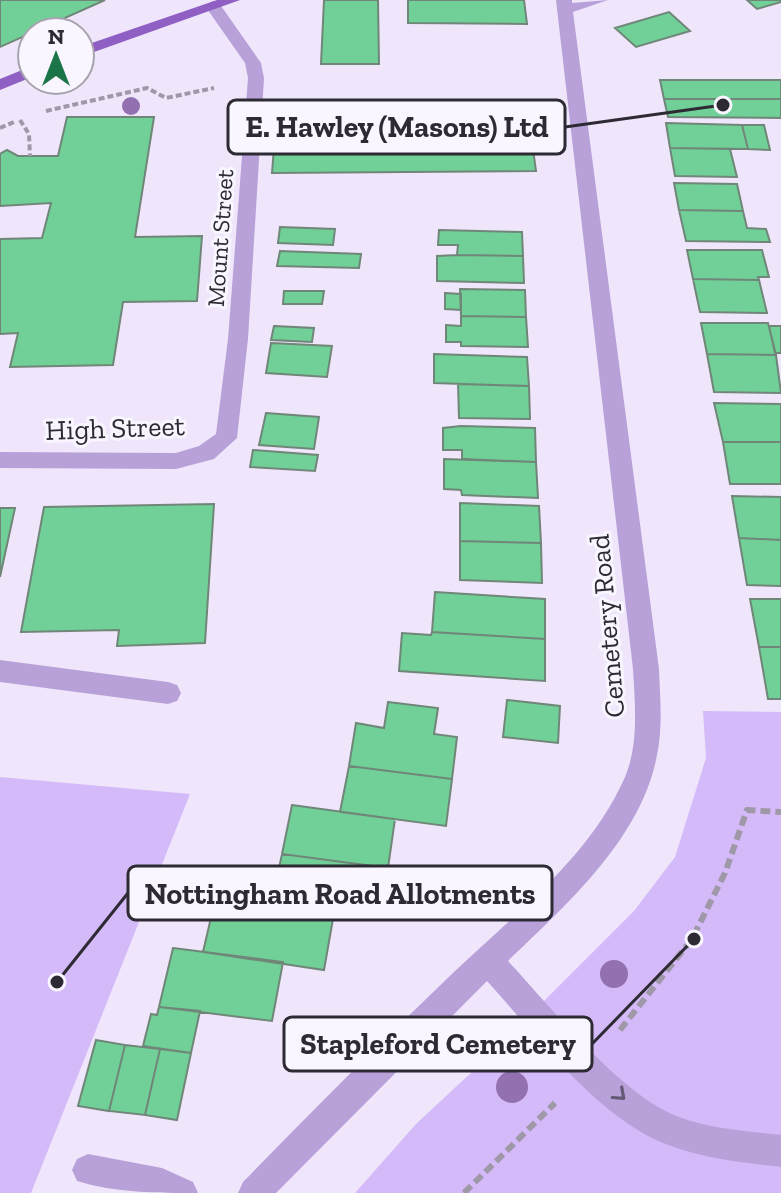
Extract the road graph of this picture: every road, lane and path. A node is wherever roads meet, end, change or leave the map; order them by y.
1 (600, 0) edge
2 (223, 3) edge
3 (565, 4) edge
4 (96, 47) edge
5 (255, 87) junction
6 (9, 111) dead end
7 (38, 114) dead end
8 (29, 116) dead end
9 (20, 120) junction
10 (0, 128) edge
11 (30, 156) dead end
12 (226, 438) joint
13 (0, 460) edge
14 (0, 671) edge
15 (168, 693) dead end
16 (781, 812) edge
17 (487, 960) junction
18 (590, 1068) junction
19 (781, 1151) edge
20 (88, 1170) dead end
21 (182, 1193) edge
22 (254, 1193) edge
23 (464, 1193) edge

1 - 3 street
2 - 4 main road
2 - 5 street, Mount Street
3 - 17 street, Cemetery Road
5 - 7 path
5 - 12 street, Mount Street
6 - 9 path
8 - 9 path
9 - 10 path
9 - 11 path
12 - 13 street, High Street
14 - 15 street
16 - 18 path
17 - 18 street
17 - 22 street, Cemetery Road
18 -> 19 street
18 - 23 path
20 - 21 street

